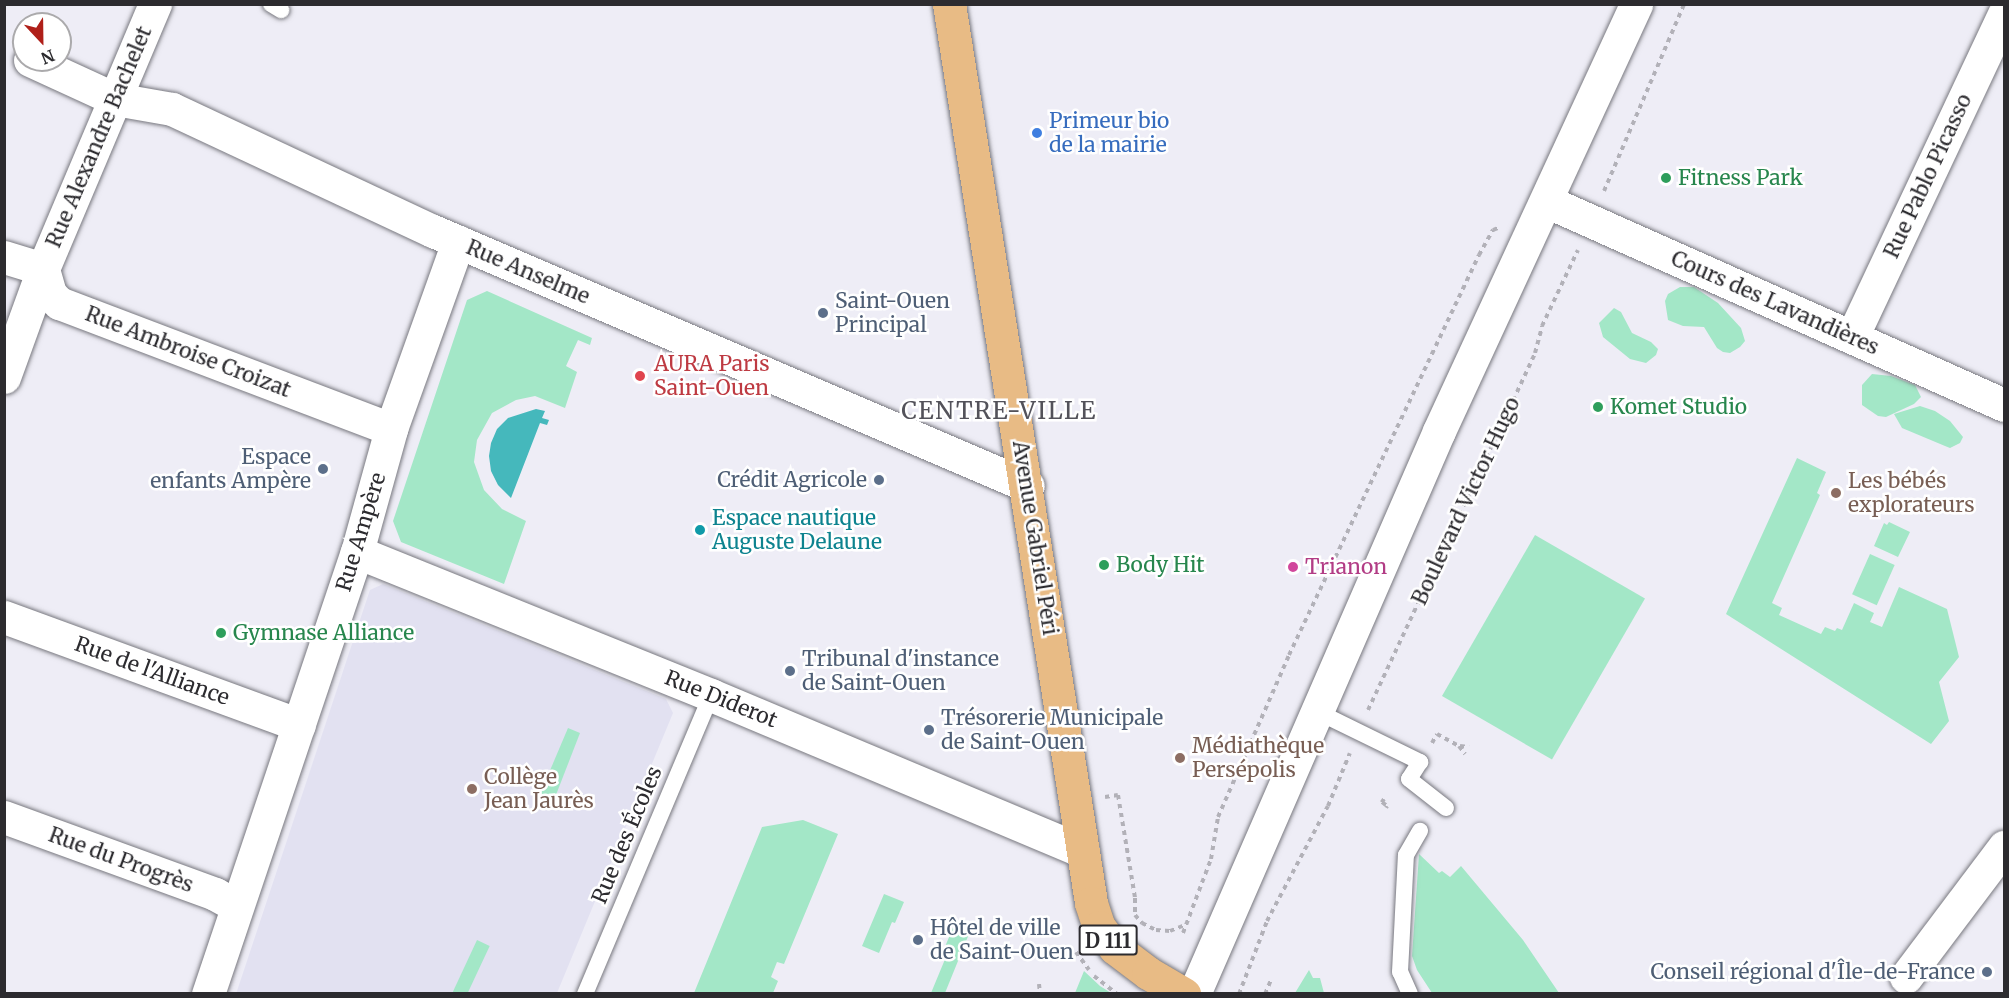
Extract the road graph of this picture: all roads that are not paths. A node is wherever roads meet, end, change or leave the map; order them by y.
1 (155, 4) edge
2 (949, 4) edge
3 (1636, 4) edge
4 (2004, 14) edge
5 (56, 72) edge
6 (115, 99) junction
7 (1546, 201) junction
8 (458, 242) junction
9 (4, 257) edge
10 (43, 269) junction
11 (1852, 337) junction
12 (4, 377) edge
13 (2004, 405) edge
14 (391, 429) junction
15 (1028, 486) junction
16 (357, 552) junction
17 (4, 617) edge
18 (711, 695) junction
19 (1318, 712) junction
20 (299, 725) junction
21 (1446, 808) dead end
22 (4, 817) edge
23 (1420, 831) dead end
24 (2004, 847) edge
25 (1083, 851) junction
26 (237, 906) junction
27 (1898, 986) edge
28 (208, 993) edge
29 (585, 993) edge
30 (1184, 993) edge
31 (1194, 993) edge
32 (1410, 993) edge

1 - 6 street, Rue Alexandre Bachelet
2 - 15 main road, Avenue Gabriel Péri / D 111
3 - 7 street
4 - 11 street, Rue Pablo Picasso
5 - 6 street, Rue Anselme
6 - 8 street, Rue Anselme
6 - 10 street, Rue Alexandre Bachelet
7 - 11 street, Cours des Lavandières
7 - 19 street
8 - 14 street, Rue Ampère
8 - 15 street, Rue Anselme
9 - 10 street
10 - 12 street, Rue Alexandre Bachelet
10 - 14 street, Rue Ambroise Croizat
11 - 13 street, Cours des Lavandières
14 - 16 street, Rue Ampère
15 - 25 main road, Avenue Gabriel Péri / D 111
16 - 18 street, Rue Diderot
16 - 20 street, Rue Ampère
17 - 20 street, Rue de l'Alliance
18 - 25 street, Rue Diderot
18 - 29 lane, Rue des Écoles
19 - 21 lane
19 - 31 street
20 - 26 street, Rue Ampère
22 - 26 street, Rue du Progrès
23 - 32 lane
24 - 27 street
25 - 30 main road, Avenue Gabriel Péri / D 111
26 - 28 street, Rue Ampère

